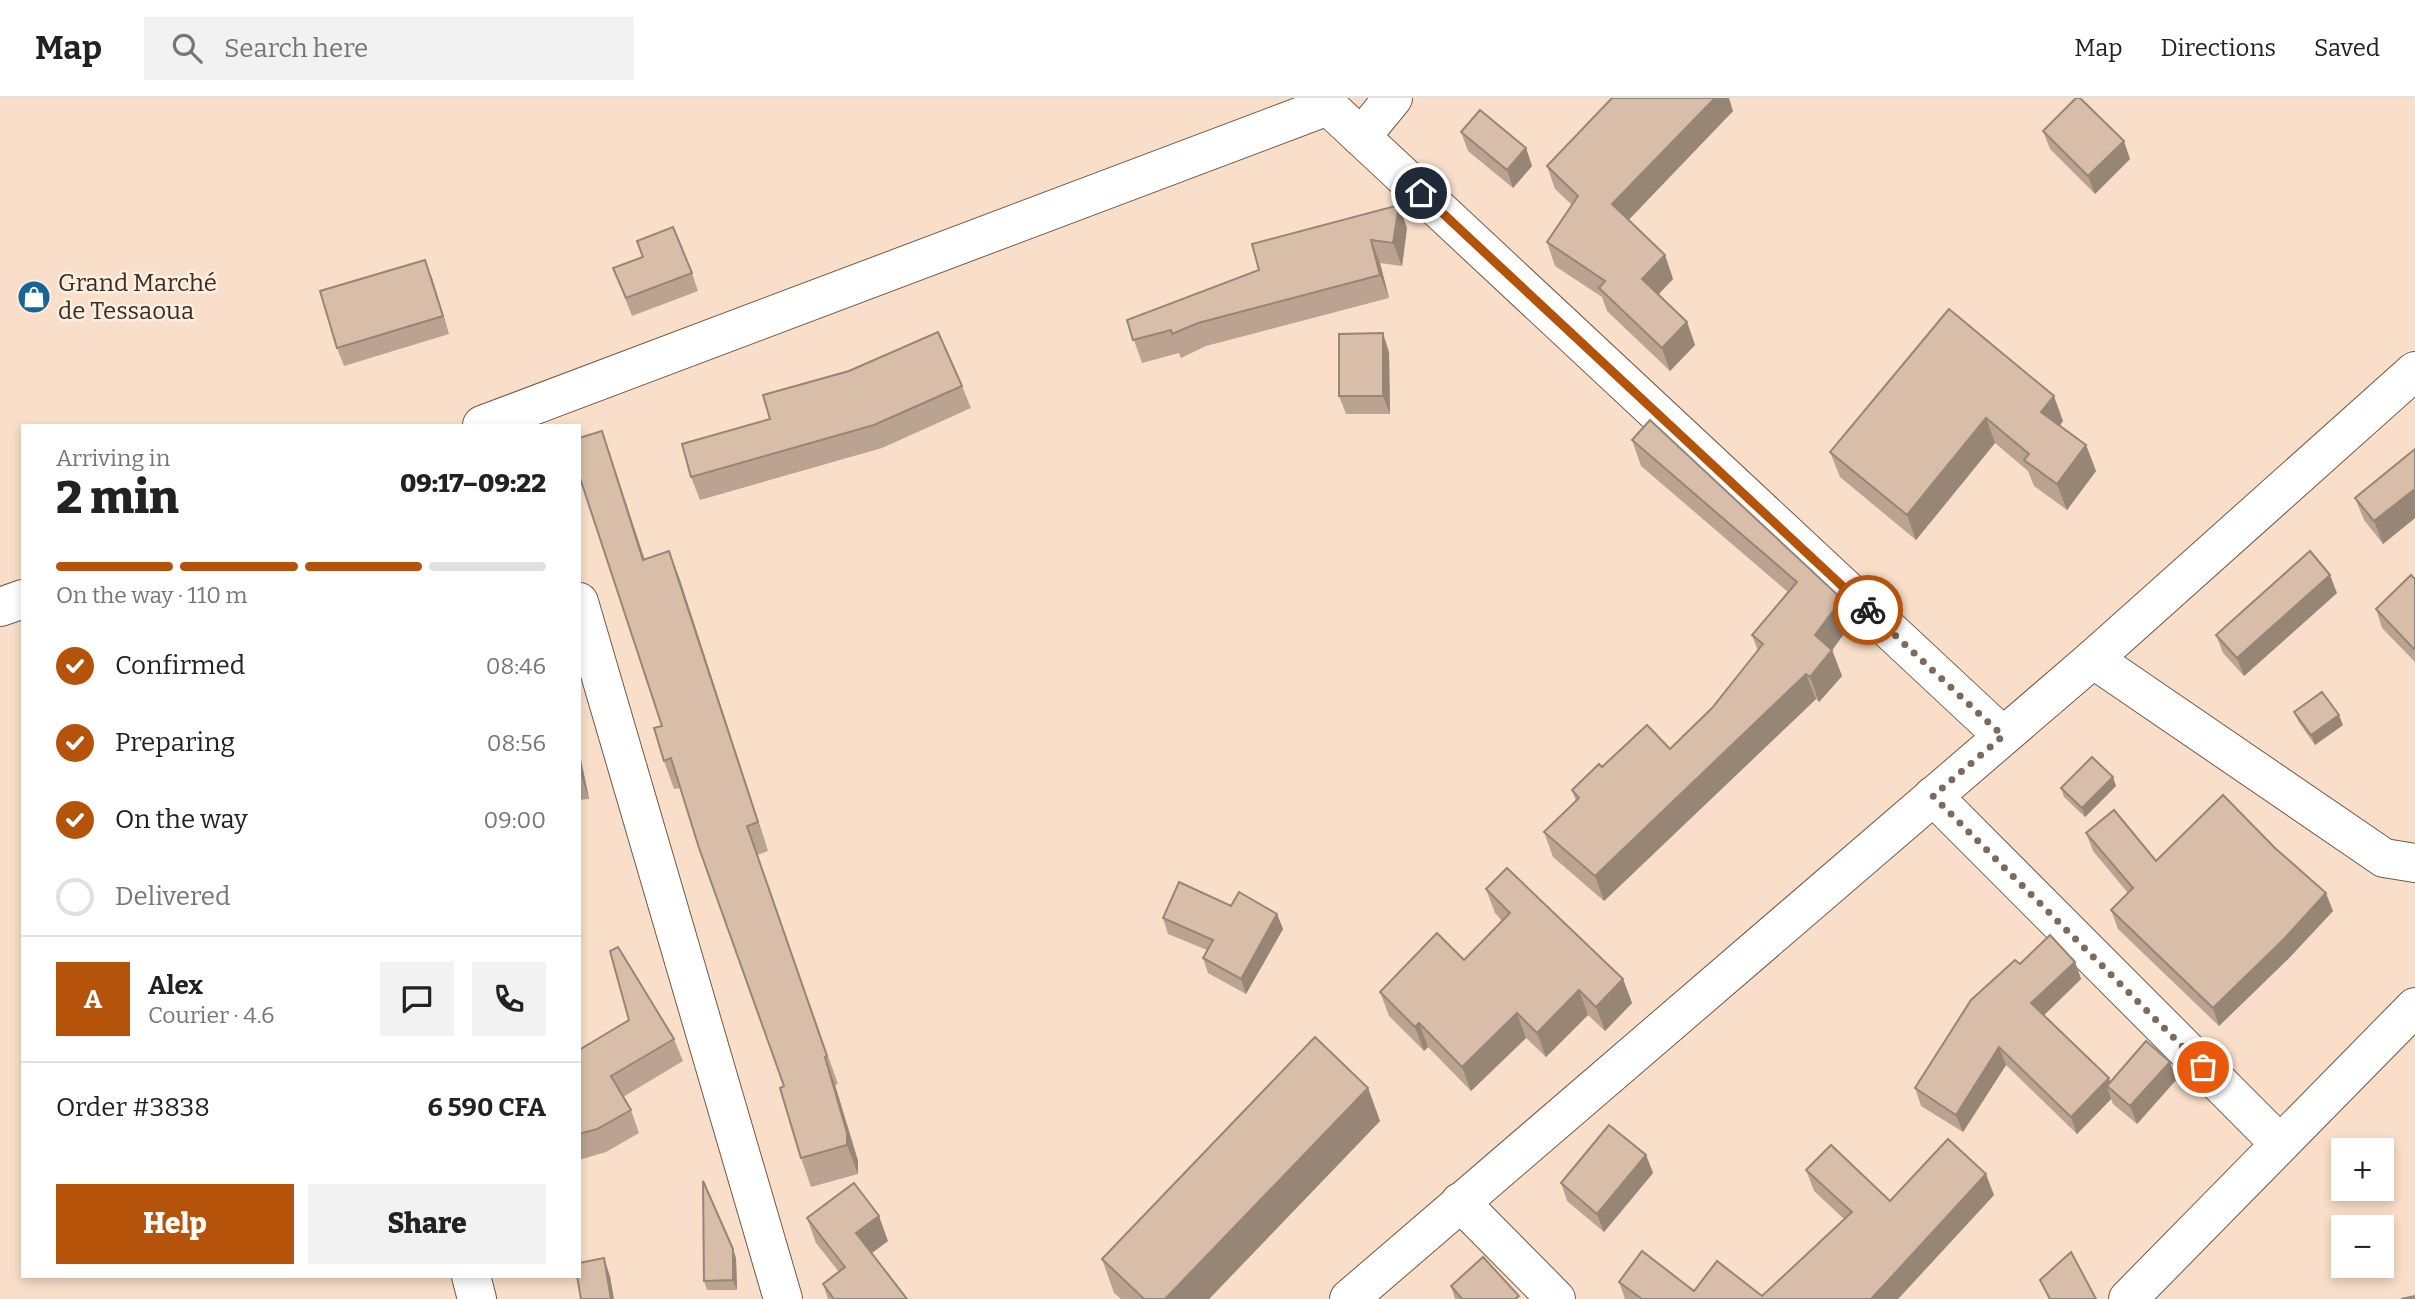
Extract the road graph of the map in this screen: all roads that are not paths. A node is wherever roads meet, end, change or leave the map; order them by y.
1 (1393, 98) edge
2 (1326, 102) edge
3 (1361, 137) junction
4 (2415, 371) edge
5 (525, 418) edge
6 (488, 424) edge
7 (21, 599) edge
8 (0, 607) edge
9 (581, 609) edge
10 (2093, 659) junction
11 (2003, 736) junction
12 (1933, 796) junction
13 (2415, 863) edge
14 (2415, 1007) edge
15 (2280, 1144) junction
16 (1460, 1202) junction
17 (472, 1278) edge
18 (477, 1299) edge
19 (783, 1299) edge
20 (1349, 1299) edge
21 (1556, 1299) edge
22 (2128, 1299) edge

1 - 3 main road
2 - 3 main road
2 - 5 main road
3 - 11 main road
4 - 10 main road
5 - 6 main road
7 - 8 main road
9 - 19 main road
10 - 11 main road
10 - 13 main road
11 - 12 main road
12 - 15 main road
12 - 16 main road
14 - 15 main road
15 - 22 main road
16 - 20 main road
16 - 21 main road
17 - 18 main road

